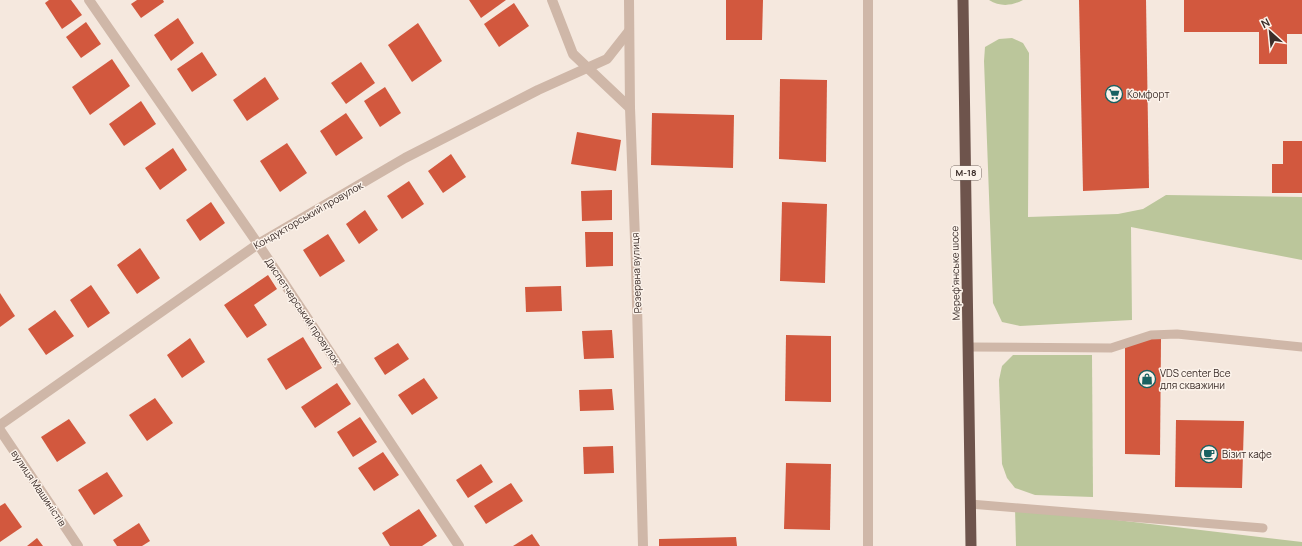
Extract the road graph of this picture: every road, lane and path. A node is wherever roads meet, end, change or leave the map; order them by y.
1 (89, 0) edge
2 (552, 0) edge
3 (629, 0) edge
4 (868, 0) edge
5 (963, 0) edge
6 (629, 30) junction
7 (588, 68) junction
8 (630, 108) junction
9 (258, 244) junction
10 (968, 347) junction
11 (1302, 347) edge
12 (0, 425) edge
13 (0, 430) edge
14 (970, 504) junction
15 (1263, 528) dead end
16 (78, 546) edge
17 (459, 546) edge
18 (643, 546) edge
19 (868, 546) edge
20 (971, 546) edge

1 - 9 street, Диспетчерський провулок
2 - 7 street
3 - 6 street, Резервна вулиця
4 - 19 street
5 - 10 highway, Мереф’янське шосе / М-18
6 - 7 street, Кондукторський провулок
6 - 8 street, Резервна вулиця
7 - 8 street
7 - 9 street, Кондукторський провулок
8 - 18 street, Резервна вулиця
9 - 12 street, Кондукторський провулок
9 - 17 street, Диспетчерський провулок
10 - 11 lane
10 - 14 highway, Мереф’янське шосе / М-18
13 - 16 street, вулиця Машиністів
14 - 15 lane
14 - 20 highway, Мереф’янське шосе / М-18

